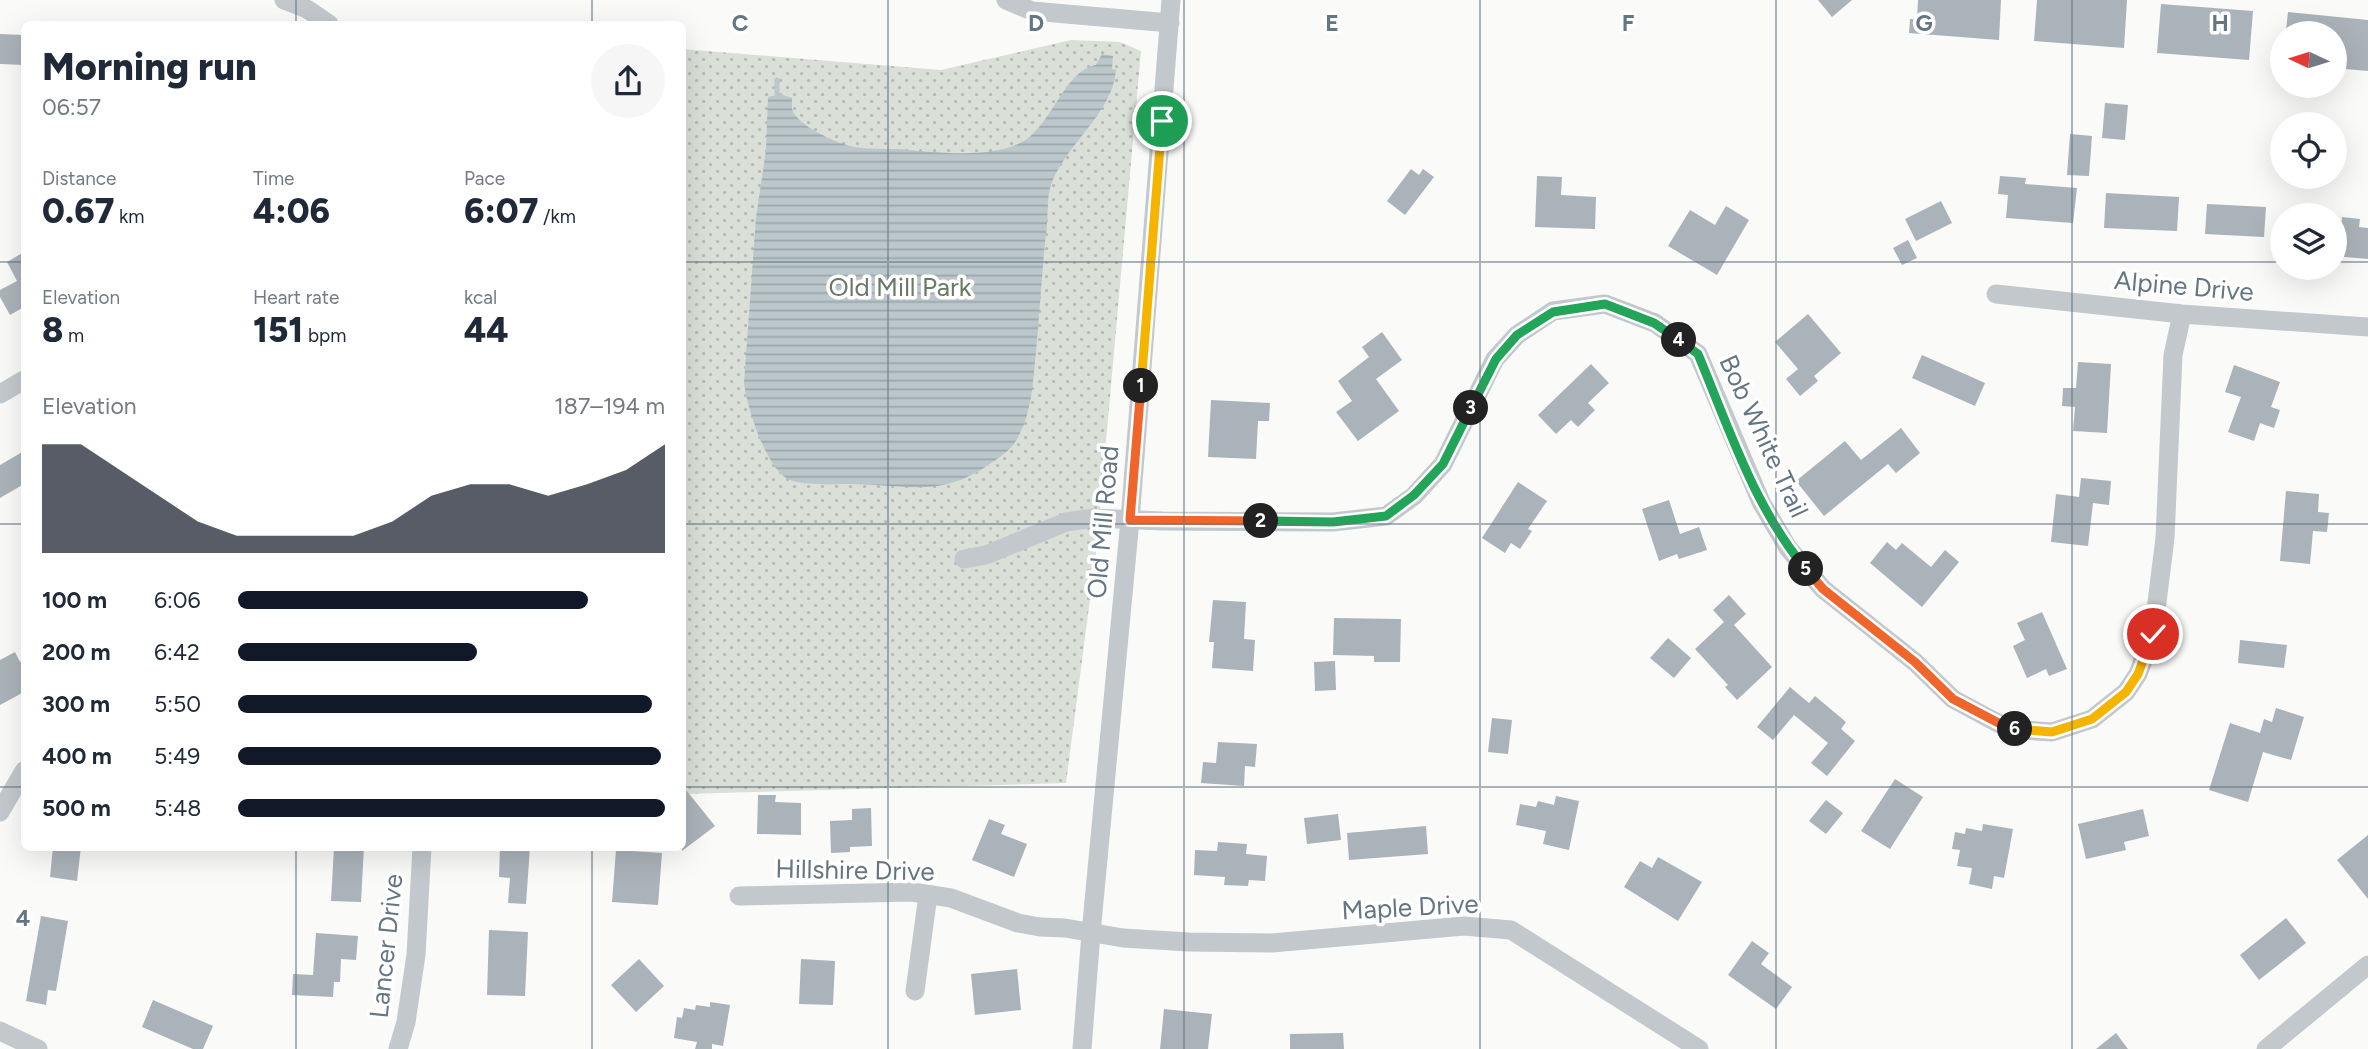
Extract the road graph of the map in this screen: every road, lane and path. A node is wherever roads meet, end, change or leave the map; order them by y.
1 (285, 0) edge
2 (1006, 0) edge
3 (1171, 0) edge
4 (325, 21) edge
5 (1170, 23) junction
6 (1996, 294) dead end
7 (2182, 314) junction
8 (2368, 327) edge
9 (21, 382) edge
10 (0, 394) edge
11 (1130, 520) junction
12 (964, 559) dead end
13 (21, 776) edge
14 (0, 812) edge
15 (422, 851) edge
16 (928, 895) junction
17 (739, 896) dead end
18 (1091, 933) junction
19 (2368, 965) edge
20 (915, 992) dead end
21 (0, 1031) edge
22 (38, 1049) edge
23 (398, 1049) edge
24 (1082, 1049) edge
25 (1699, 1049) edge
26 (2266, 1049) edge

1 - 4 street
2 - 5 street
3 - 5 street, Old Mill Road
5 - 11 street, Old Mill Road
6 - 7 street, Alpine Drive
7 - 8 street, Alpine Drive
7 - 11 street, Bob White Trail
9 - 10 street
11 - 12 street, Bob White Trail
11 - 18 street, Old Mill Road
13 - 14 street
15 - 23 street, Lancer Drive
16 - 17 street, Hillshire Drive
16 - 18 street, Hillshire Drive
16 - 20 street
18 - 24 street, Old Mill Road
18 - 25 street, Maple Drive
19 - 26 street
21 - 22 street

